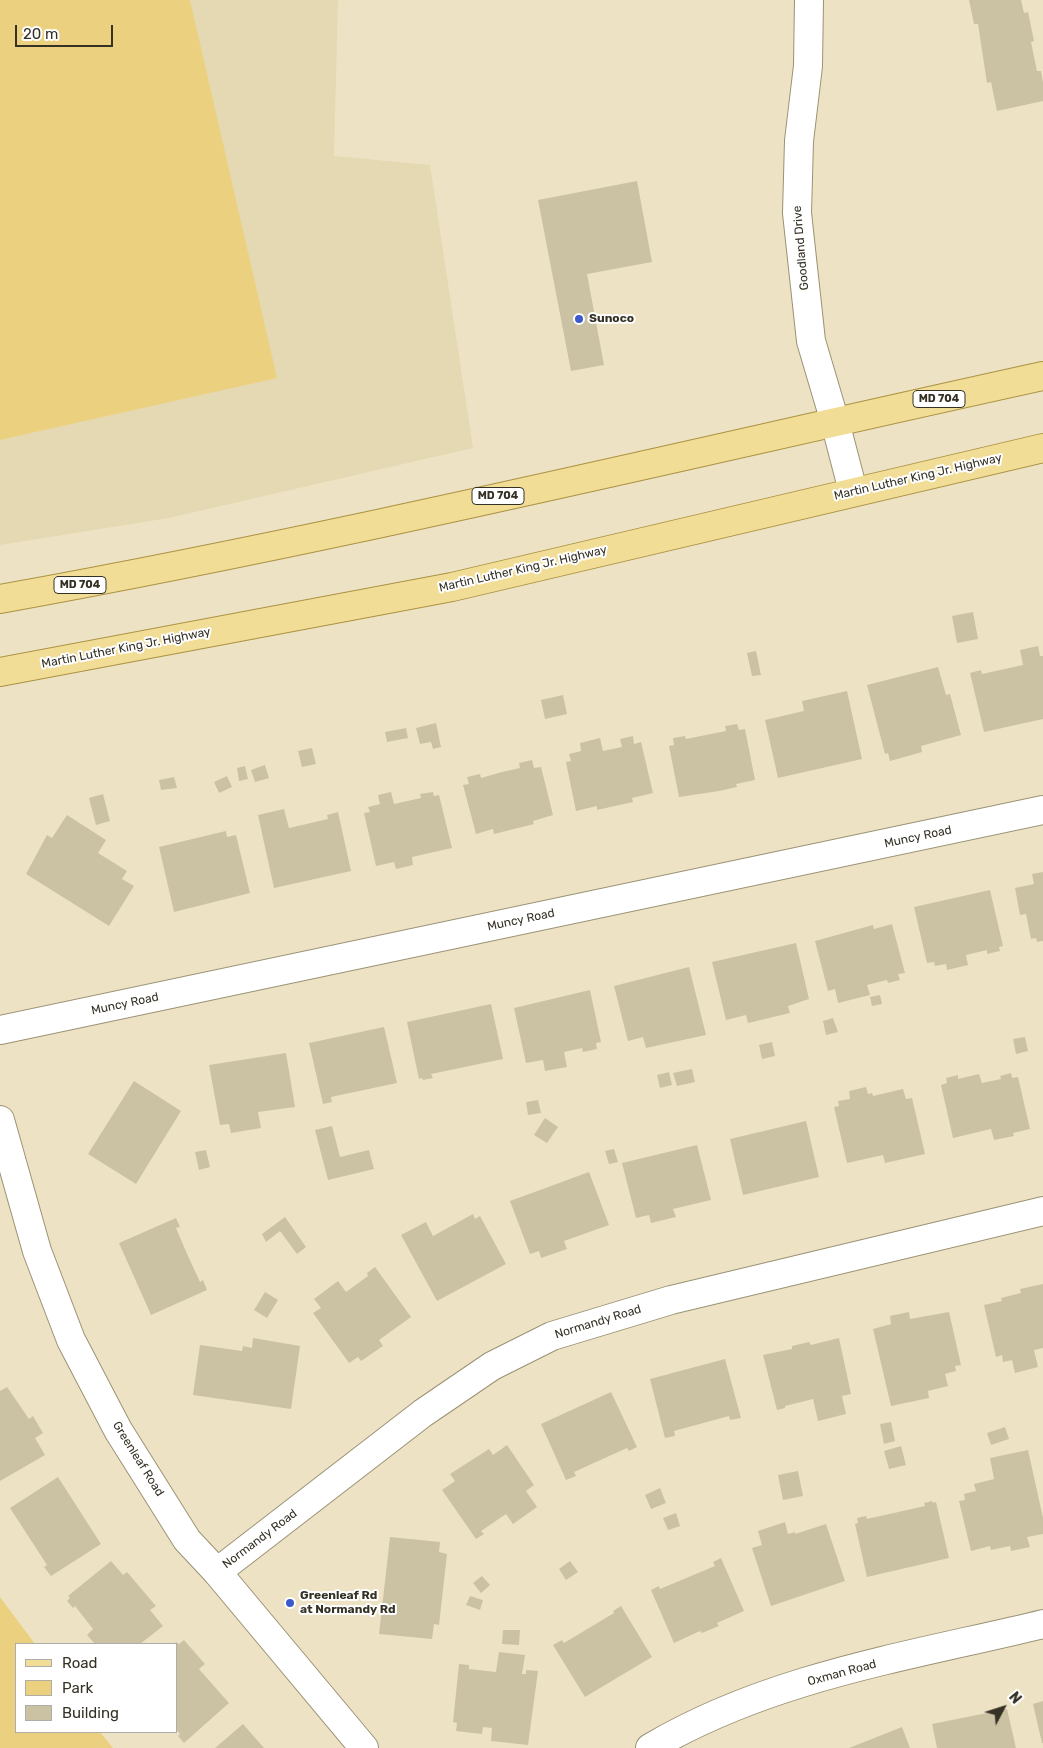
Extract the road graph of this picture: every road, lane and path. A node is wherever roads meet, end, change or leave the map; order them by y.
1 (809, 0) edge
2 (1043, 376) edge
3 (835, 422) junction
4 (1043, 448) edge
5 (853, 491) junction
6 (0, 599) edge
7 (0, 672) edge
8 (1043, 810) edge
9 (0, 1030) edge
10 (0, 1120) edge
11 (1043, 1211) edge
12 (217, 1572) junction
13 (1043, 1624) edge
14 (364, 1748) edge
15 (650, 1748) edge

1 - 3 street, Goodland Drive
2 - 3 main road, MD 704
3 - 5 street, Goodland Drive
3 - 6 main road, MD 704
4 - 5 main road, Martin Luther King Jr. Highway
5 - 7 main road, Martin Luther King Jr. Highway
8 - 9 street, Muncy Road
10 - 12 street, Greenleaf Road
11 - 12 street, Normandy Road
12 - 14 street, Greenleaf Road
13 - 15 street, Oxman Road

